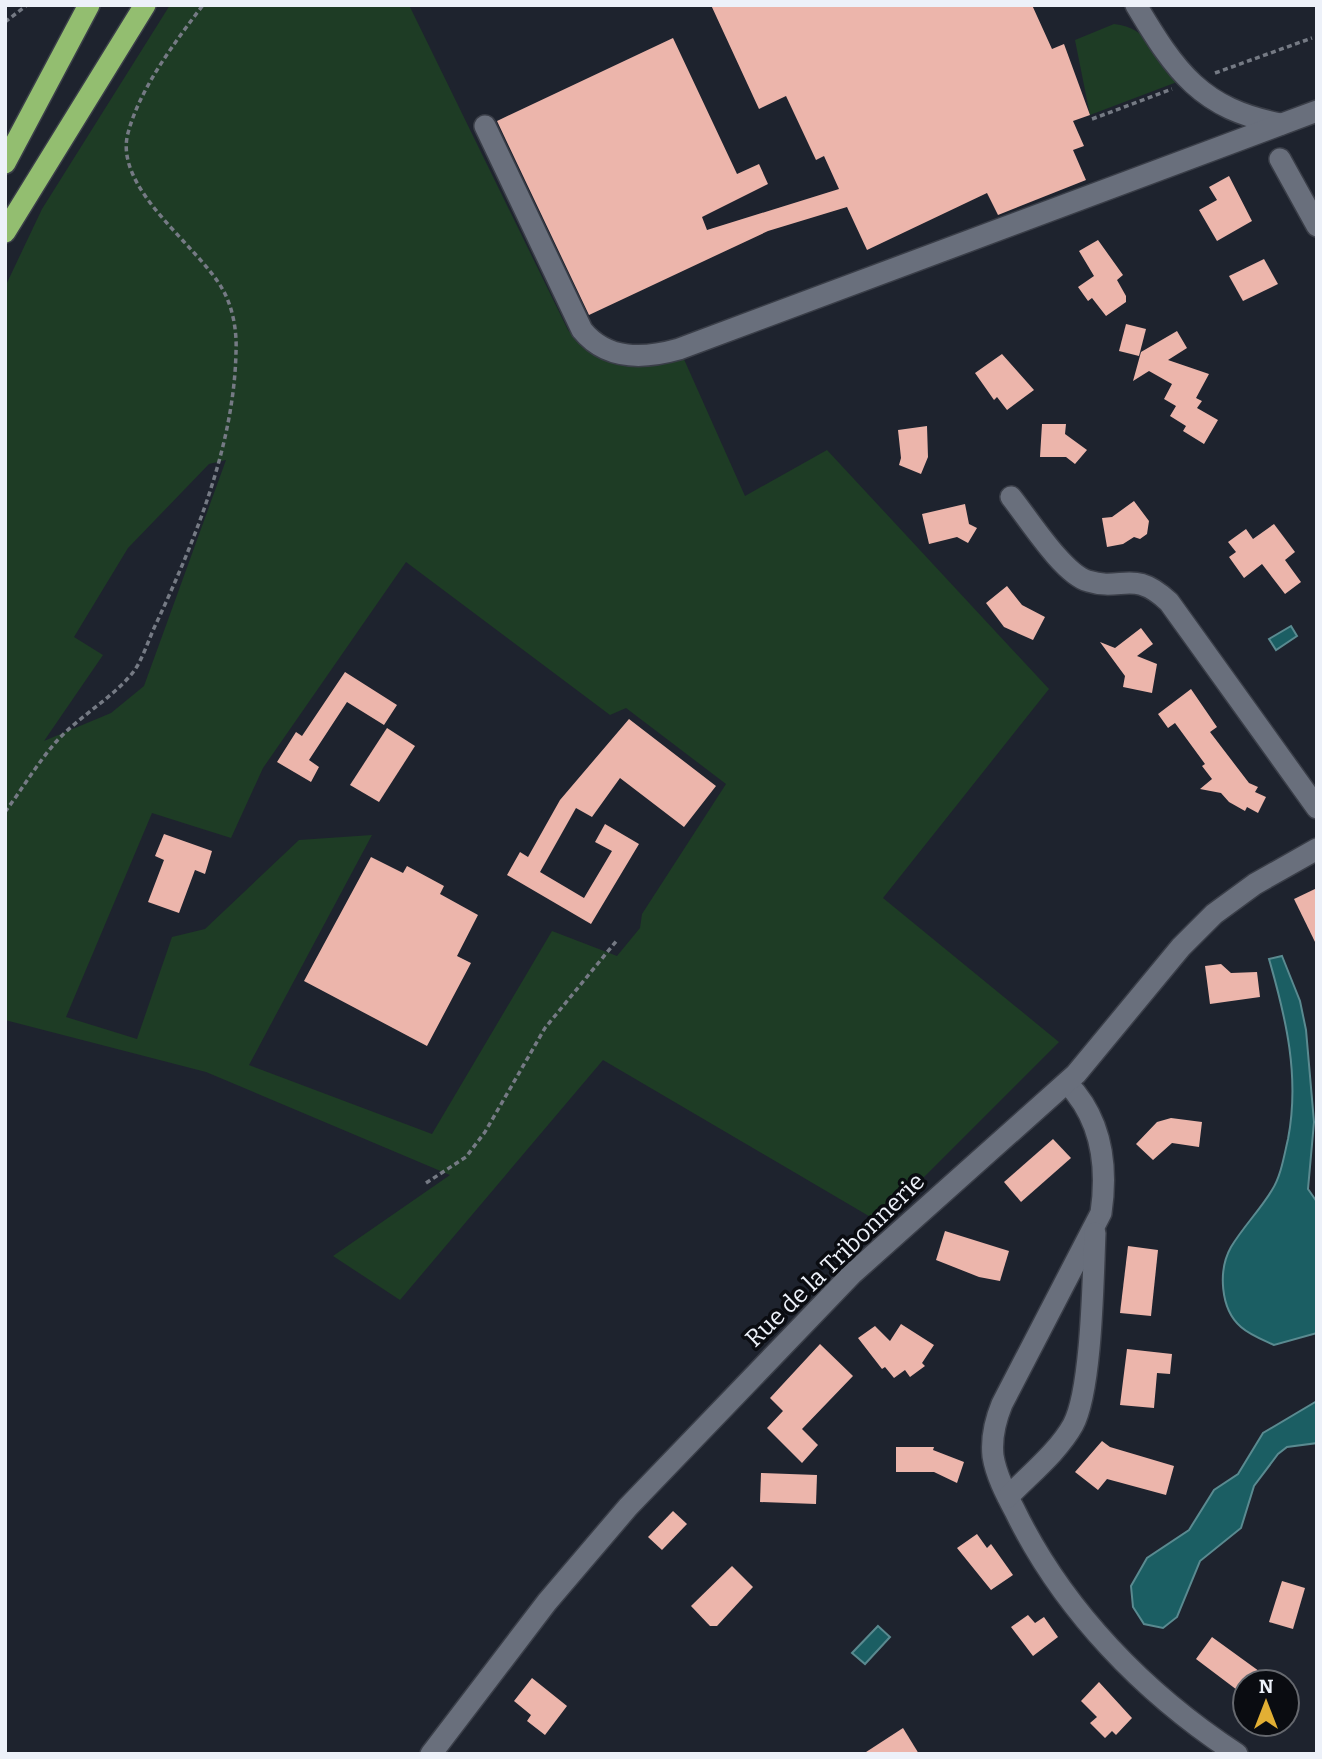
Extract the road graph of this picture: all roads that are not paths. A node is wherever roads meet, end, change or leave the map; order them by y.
1 (89, 5) edge
2 (145, 5) edge
3 (1136, 5) edge
4 (1317, 111) edge
5 (1283, 124) junction
6 (485, 126) dead end
7 (1280, 159) dead end
8 (5, 163) edge
9 (1310, 198) edge
10 (1317, 226) edge
11 (5, 232) edge
12 (1012, 496) dead end
13 (1317, 808) edge
14 (1317, 849) edge
15 (1067, 1083) junction
16 (1095, 1225) junction
17 (1008, 1497) junction
18 (431, 1754) edge
19 (1237, 1754) edge

1 - 8 highway
2 - 11 highway
3 - 5 street
4 - 5 street
5 - 6 street
7 - 9 street
9 - 10 street
12 - 13 street
14 - 15 street, Rue de la Tribonnerie
15 - 16 street
15 - 18 street, Rue de la Tribonnerie
16 - 17 street
16 - 17 street
17 - 19 street

